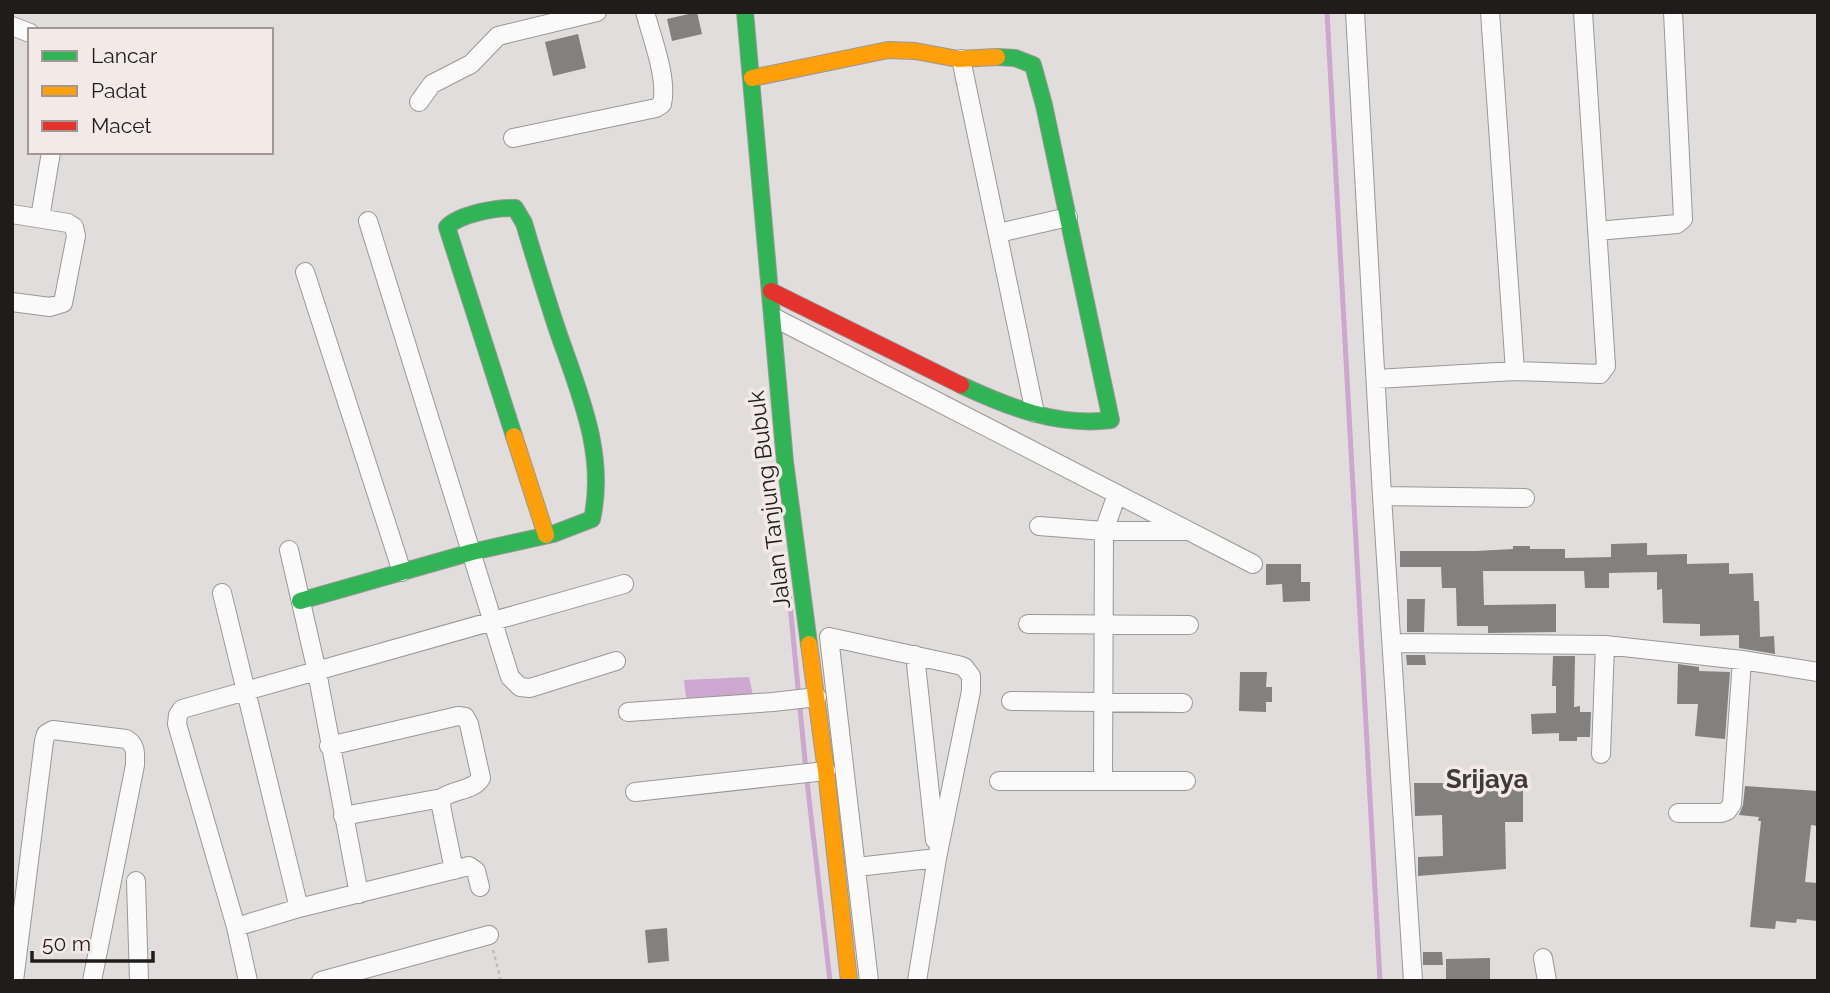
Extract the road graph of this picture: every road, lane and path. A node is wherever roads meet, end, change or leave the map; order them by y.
1 (597, 12) edge
2 (645, 12) edge
3 (745, 12) edge
4 (1355, 12) edge
5 (1490, 12) edge
6 (1583, 12) edge
7 (1674, 12) edge
8 (961, 59) junction
9 (752, 78) junction
10 (419, 102) dead end
11 (513, 138) dead end
12 (51, 154) edge
13 (12, 214) edge
14 (1069, 217) junction
15 (40, 218) junction
16 (368, 220) dead end
17 (1597, 231) junction
18 (999, 233) junction
19 (305, 272) dead end
20 (771, 291) junction
21 (12, 302) edge
22 (773, 317) junction
23 (1515, 371) junction
24 (1376, 379) junction
25 (1035, 413) junction
26 (1117, 494) junction
27 (1382, 496) junction
28 (1525, 498) dead end
29 (1039, 526) dead end
30 (1104, 531) junction
31 (1190, 531) junction
32 (546, 535) junction
33 (289, 550) dead end
34 (471, 553) junction
35 (1253, 564) dead end
36 (402, 572) junction
37 (624, 584) dead end
38 (222, 593) dead end
39 (300, 601) junction
40 (493, 621) junction
41 (1028, 624) dead end
42 (1189, 625) dead end
43 (1103, 626) junction
44 (1392, 643) junction
45 (1605, 645) junction
46 (915, 655) junction
47 (1742, 660) junction
48 (616, 662) dead end
49 (317, 672) junction
50 (1818, 673) edge
51 (245, 692) junction
52 (812, 697) junction
53 (1011, 701) dead end
54 (1103, 703) junction
55 (1183, 703) dead end
56 (628, 712) dead end
57 (329, 746) junction
58 (1601, 754) dead end
59 (820, 772) junction
60 (999, 780) dead end
61 (1103, 781) junction
62 (1186, 781) dead end
63 (635, 792) dead end
64 (442, 798) junction
65 (1678, 813) dead end
66 (343, 816) junction
67 (937, 858) junction
68 (836, 861) junction
69 (857, 863) junction
70 (454, 870) junction
71 (136, 881) dead end
72 (480, 887) dead end
73 (359, 894) junction
74 (299, 908) junction
75 (236, 927) junction
76 (489, 935) joint
77 (1543, 958) dead end
78 (14, 981) edge
79 (92, 981) edge
80 (139, 981) edge
81 (248, 981) edge
82 (321, 981) edge
83 (501, 981) edge
84 (849, 981) edge
85 (869, 981) edge
86 (917, 981) edge
87 (1413, 981) edge
88 (1547, 981) edge

1 - 10 street
2 - 11 street
3 - 9 street, Jalan Tanjung Bubuk
4 - 24 street
5 - 23 street
6 - 17 street
7 - 17 street
8 - 9 street
8 - 14 street
8 - 18 street
9 - 20 street, Jalan Tanjung Bubuk
12 - 15 street
13 - 15 street
14 - 18 street
14 - 25 street
15 - 21 street
16 - 34 street
17 - 23 street
18 - 25 street
19 - 36 street
20 - 22 street, Jalan Tanjung Bubuk
20 - 25 street
22 - 26 street
22 - 52 street, Jalan Tanjung Bubuk
23 - 24 street
24 - 27 street
26 - 30 street
26 - 31 street
27 - 28 street
27 - 44 street
29 - 30 street
30 - 31 street
30 - 43 street
31 - 35 street
32 - 32 street
32 - 34 street
33 - 39 street
34 - 36 street
34 - 40 street
36 - 39 street
37 - 40 street
38 - 51 street
39 - 49 street
40 - 48 street
40 - 49 street
41 - 43 street
42 - 43 street
43 - 54 street
44 - 45 street
44 - 87 street
45 - 47 street
45 - 58 street
46 - 67 street
46 - 67 street
46 - 69 street
47 - 50 street
47 - 65 street
49 - 51 street
49 - 57 street
51 - 74 street
51 - 75 street
52 - 56 street
52 - 59 street, Jalan Tanjung Bubuk
53 - 54 street
54 - 55 street
54 - 61 street
57 - 64 street
57 - 66 street
59 - 63 street
59 - 68 street, Jalan Tanjung Bubuk
60 - 61 street
61 - 62 street
64 - 66 street
64 - 70 street
66 - 73 street
67 - 69 street
67 - 86 street
68 - 69 street
68 - 84 street, Jalan Tanjung Bubuk
69 - 85 street
70 - 72 street
70 - 73 street
71 - 80 street
73 - 74 street
74 - 75 street
75 - 81 street
76 - 82 street
76 - 83 path
77 - 88 street
78 - 79 street

